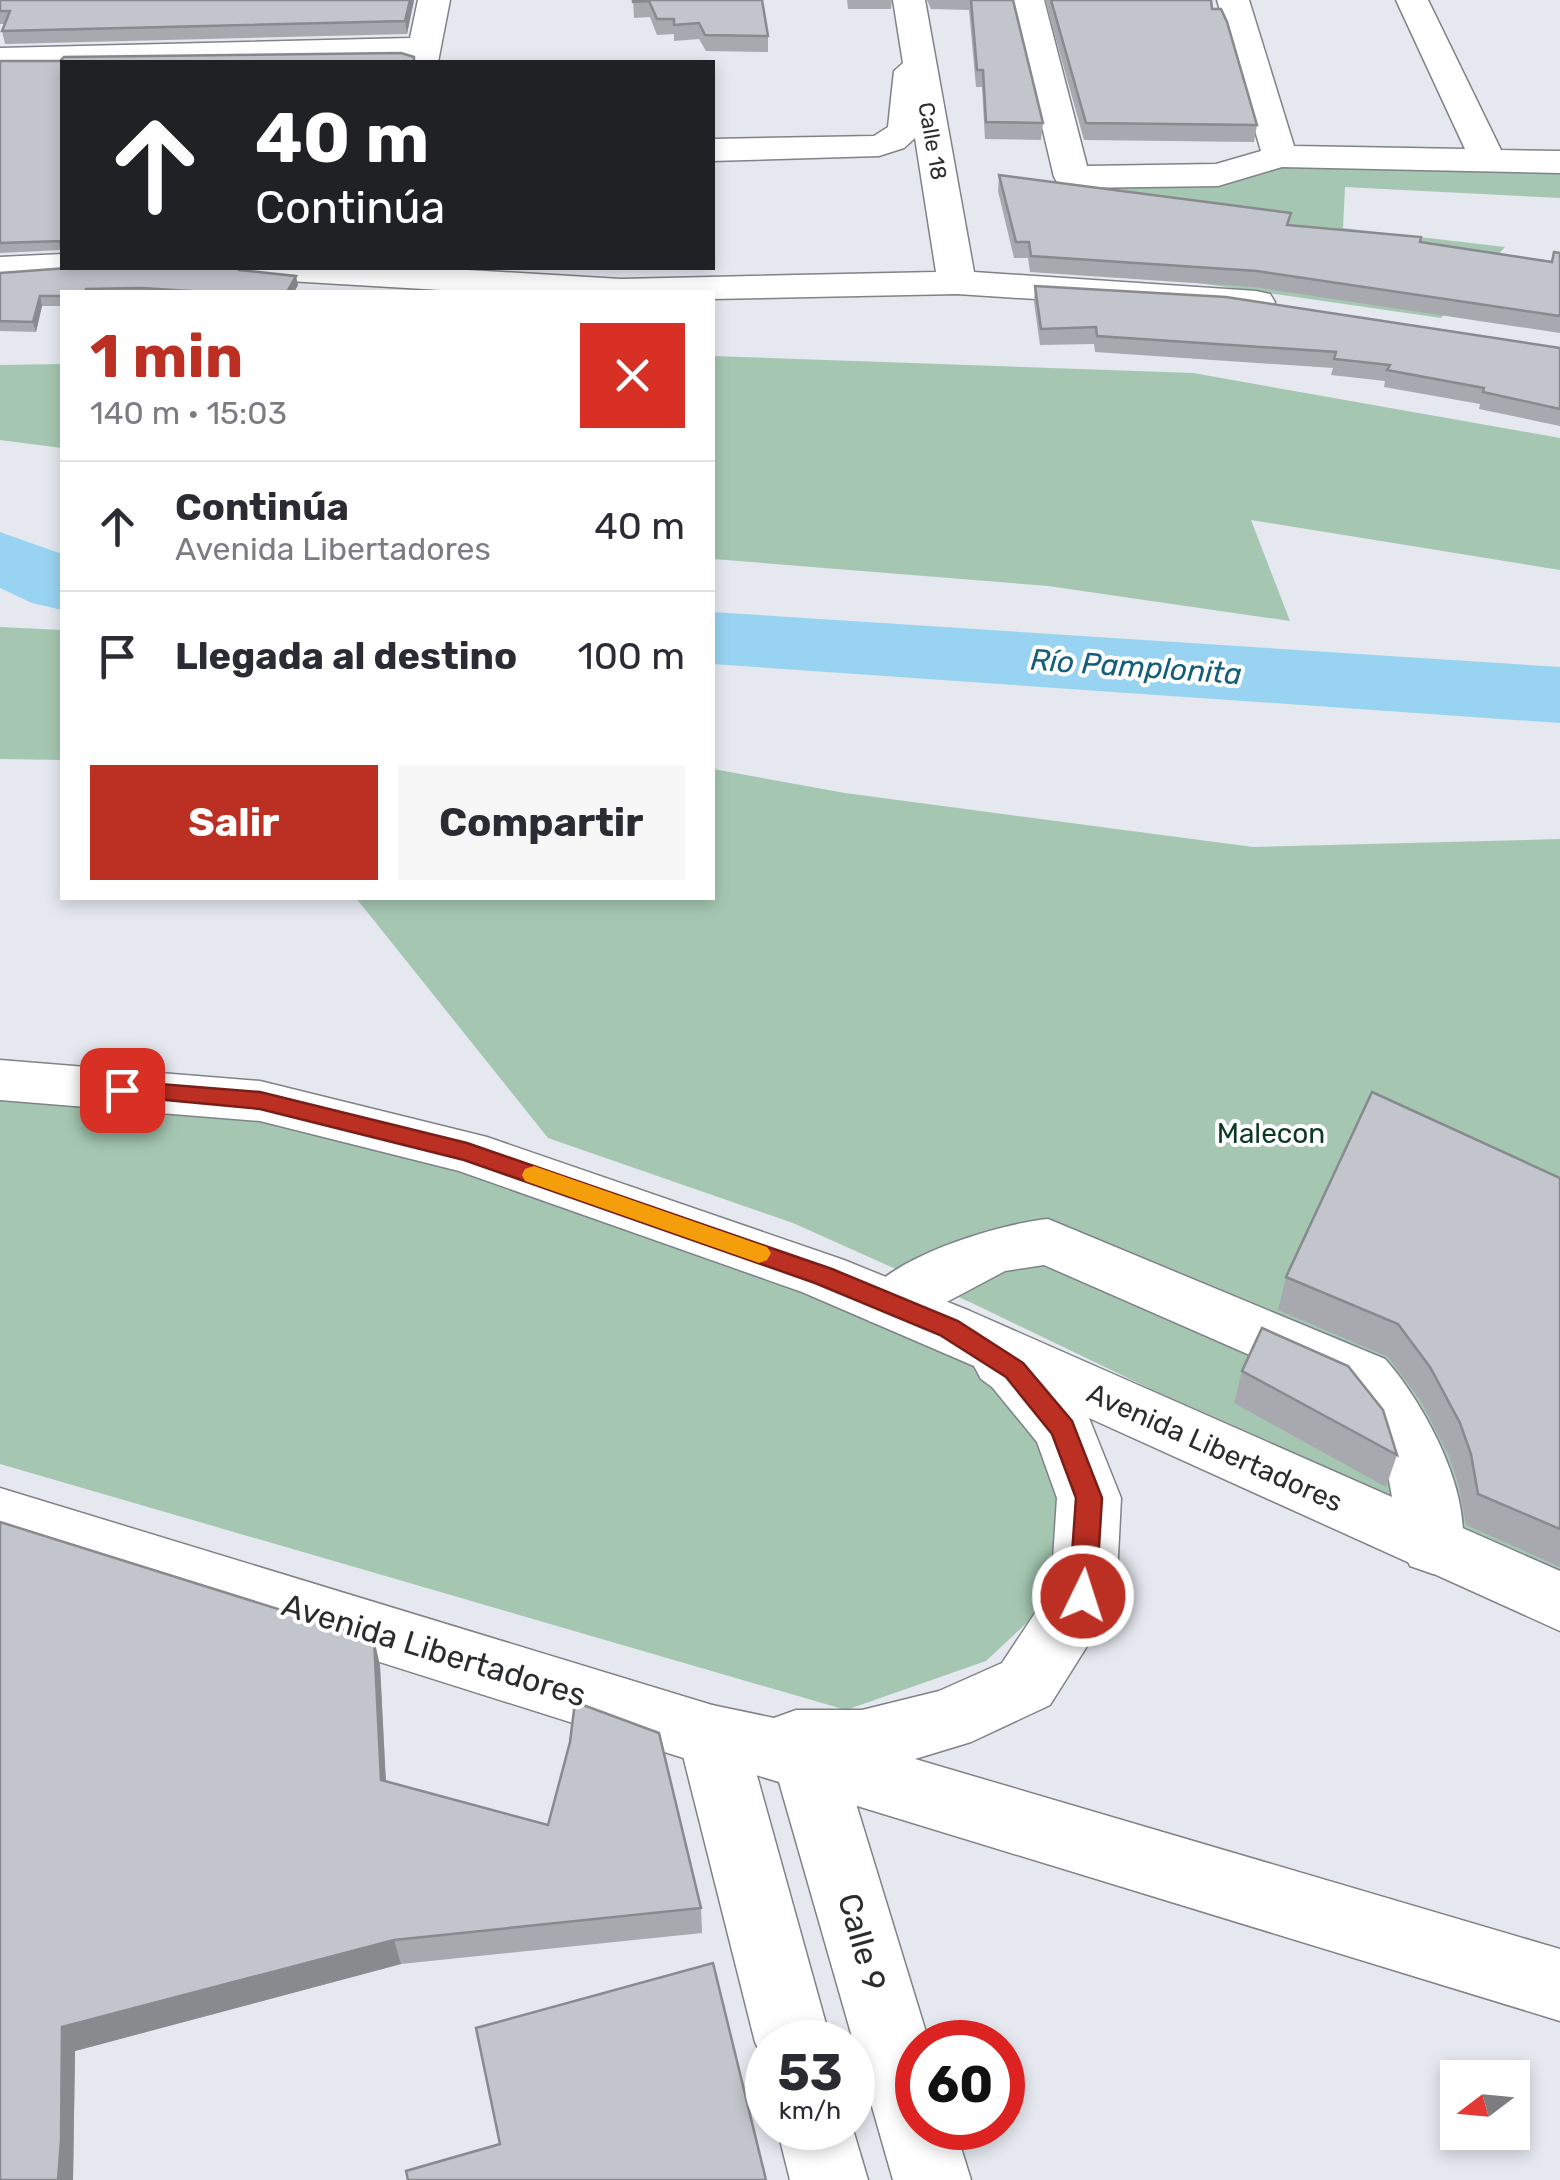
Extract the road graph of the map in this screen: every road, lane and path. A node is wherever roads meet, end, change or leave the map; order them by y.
1 (434, 0) edge
2 (909, 0) edge
3 (1028, 0) edge
4 (1233, 0) edge
5 (1412, 0) edge
6 (918, 54) junction
7 (423, 55) edge
8 (0, 58) edge
9 (715, 150) edge
10 (1280, 156) junction
11 (1488, 160) junction
12 (1560, 162) edge
13 (60, 265) edge
14 (0, 268) edge
15 (327, 270) edge
16 (362, 271) edge
17 (956, 283) junction
18 (1290, 308) edge
19 (6, 1082) edge
20 (890, 1304) junction
21 (949, 1328) junction
22 (0, 1515) edge
23 (1433, 1546) junction
24 (1560, 1602) edge
25 (754, 1746) junction
26 (1560, 1985) edge
27 (790, 2020) edge
28 (821, 2150) edge
29 (829, 2180) edge
30 (932, 2180) edge

1 - 7 street
2 - 6 street, Calle 18
3 - 10 street
4 - 10 street
5 - 11 street
6 - 9 street
6 - 17 street, Calle 18
7 - 8 street
10 - 11 street
11 - 12 street
13 - 14 street
15 - 16 street
16 - 17 street
17 - 18 street
19 - 20 street, Avenida Libertadores
20 - 21 street, Avenida Libertadores
20 - 23 street
21 - 23 street, Avenida Libertadores
21 - 25 street
22 - 25 street, Avenida Libertadores
23 - 24 street, Avenida Libertadores
25 - 26 street, Avenida Libertadores
25 - 27 street
25 - 30 street, Calle 9
28 - 29 street

